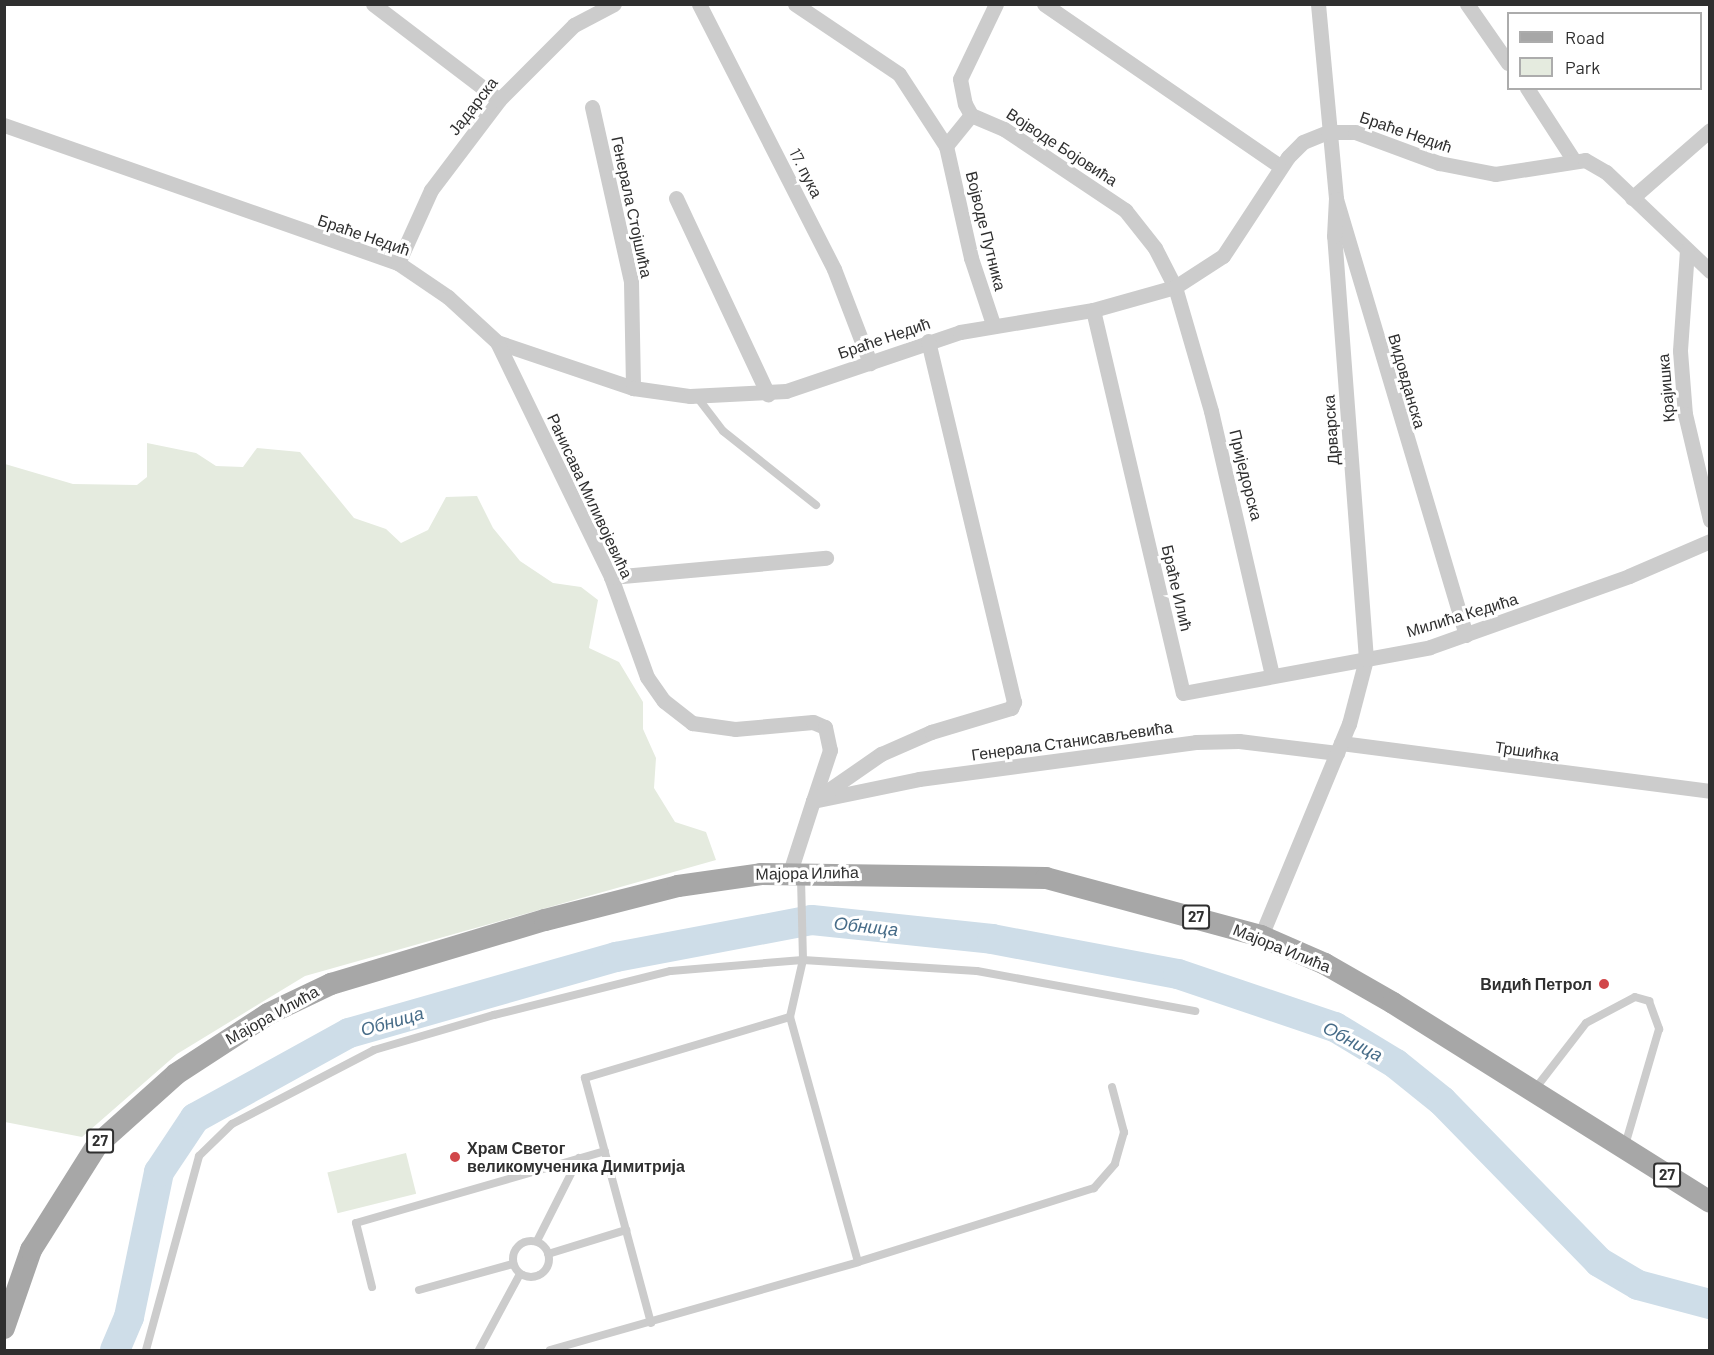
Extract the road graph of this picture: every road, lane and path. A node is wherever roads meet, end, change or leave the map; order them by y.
1 (373, 4) edge
2 (614, 4) edge
3 (699, 4) edge
4 (795, 4) edge
5 (996, 4) edge
6 (1044, 4) edge
7 (1318, 4) edge
8 (1467, 4) edge
9 (1507, 60) edge
10 (1528, 90) edge
11 (499, 100) junction
12 (592, 107) dead end
13 (971, 115) junction
14 (4, 125) edge
15 (1710, 130) edge
16 (1328, 132) junction
17 (946, 146) junction
18 (1573, 159) junction
19 (1280, 166) junction
20 (676, 198) dead end
21 (1632, 198) junction
22 (1336, 199) junction
23 (1687, 250) junction
24 (398, 263) junction
25 (1710, 271) edge
26 (1174, 286) junction
27 (1093, 310) junction
28 (993, 324) junction
29 (928, 341) junction
30 (497, 342) junction
31 (870, 363) junction
32 (633, 388) junction
33 (768, 394) junction
34 (697, 397) junction
35 (816, 505) dead end
36 (1710, 520) edge
37 (1710, 541) edge
38 (826, 558) dead end
39 (611, 578) junction
40 (1466, 635) junction
41 (1366, 659) junction
42 (1272, 676) junction
43 (1339, 748) junction
44 (1710, 791) edge
45 (813, 801) junction
46 (796, 872) junction
47 (1261, 936) junction
48 (803, 956) junction
49 (1195, 1011) dead end
50 (790, 1017) junction
51 (1112, 1087) dead end
52 (1534, 1091) junction
53 (1623, 1149) junction
54 (605, 1151) junction
55 (579, 1158) junction
56 (1710, 1202) edge
57 (626, 1230) junction
58 (537, 1241) junction
59 (548, 1254) junction
60 (858, 1262) junction
61 (513, 1264) junction
62 (520, 1274) junction
63 (372, 1287) dead end
64 (418, 1290) dead end
65 (651, 1323) junction
66 (4, 1328) edge
67 (146, 1350) edge
68 (479, 1350) edge
69 (550, 1350) edge

1 - 11 street
2 - 11 street, Јадарска
3 - 31 street, 17. пука
4 - 17 street, Војводе Путника
5 - 13 street
6 - 19 street
7 - 16 street, Видовданска
8 - 9 street
10 - 18 street
11 - 24 street, Јадарска
12 - 32 street, Генерала Стојшића
13 - 17 street
13 - 26 street, Војводе Бојовића
14 - 24 street, Браће Недић
15 - 21 street
16 - 18 street, Браће Недић
16 - 19 street, Браће Недић
16 - 22 street, Видовданска
17 - 28 street, Војводе Путника
18 - 21 street
19 - 26 street, Браће Недић
20 - 33 street
21 - 23 street
22 - 40 street, Видовданска
22 - 41 street, Дрварска
23 - 25 street
23 - 36 street, Крајишка
24 - 30 street, Браће Недић
26 - 27 street, Браће Недић
26 - 42 street, Приједорска
27 - 28 street, Браће Недић
27 - 42 street, Браће Илић
28 - 29 street, Браће Недић
29 - 31 street, Браће Недић
29 - 45 street
30 - 32 street, Браће Недић
30 - 39 street, Ранисава Миливојевића
31 - 33 street, Браће Недић
32 - 34 street, Браће Недић
33 - 34 street, Браће Недић
34 - 35 lane
37 - 40 street, Милића Кедића
38 - 39 street
39 - 45 street, Ранисава Миливојевића
40 - 41 street, Милића Кедића
41 - 42 street, Браће Илић
41 - 43 street
43 - 44 street, Тршићка
43 - 45 street, Генерала Станисављевића
43 - 47 street
45 - 46 street, Ранисава Миливојевића
46 - 47 main road, Мајора Илића / 27
46 - 48 lane
46 - 66 main road, Мајора Илића / 27
47 - 52 main road, Мајора Илића / 27
48 - 49 lane
48 - 50 lane
48 - 67 lane
50 - 54 lane
50 - 60 lane
51 - 60 lane
52 - 53 main road, Мајора Илића / 27
52 - 53 lane
53 - 56 main road, Мајора Илића / 27
54 - 55 lane
54 - 57 lane
55 - 58 lane
55 - 63 lane
57 - 59 lane
57 - 65 lane
58 - 59 lane
58 - 61 lane
59 - 62 lane
60 - 65 lane
61 - 62 lane
61 - 64 lane
62 - 68 lane
65 - 69 lane

